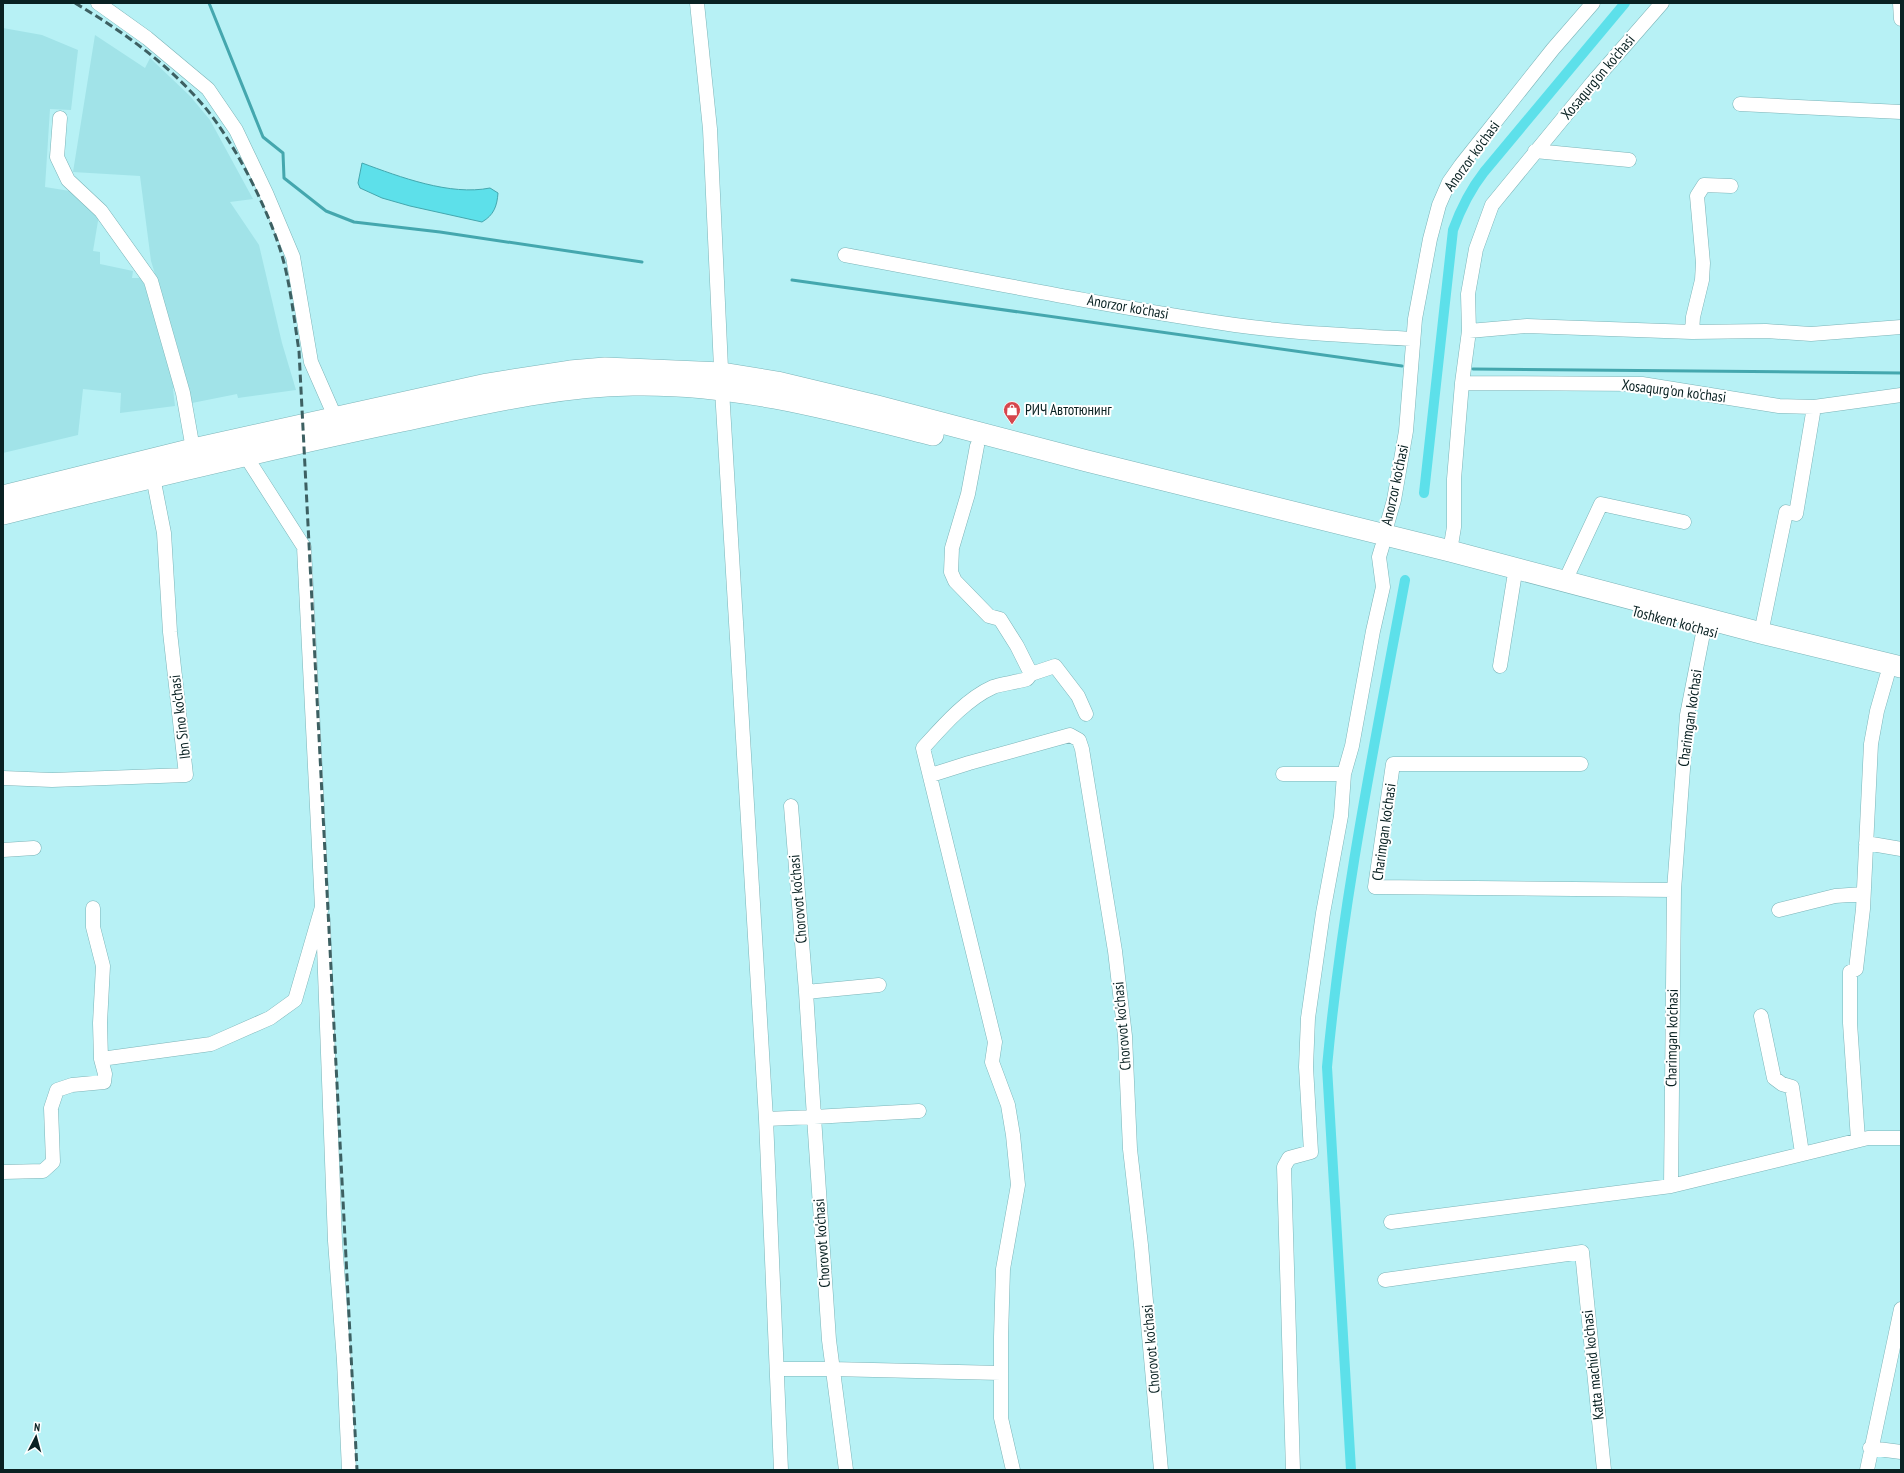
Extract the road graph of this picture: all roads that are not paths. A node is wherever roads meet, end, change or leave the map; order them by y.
1 (98, 3) edge
2 (697, 3) edge
3 (1593, 3) edge
4 (1662, 3) edge
5 (1900, 3) edge
6 (1901, 19) edge
7 (1740, 104) dead end
8 (1901, 112) edge
9 (60, 118) dead end
10 (1535, 151) junction
11 (1629, 160) dead end
12 (1730, 186) dead end
13 (846, 255) dead end
14 (1901, 327) edge
15 (1469, 331) junction
16 (1692, 332) junction
17 (1413, 339) junction
18 (722, 381) junction
19 (1462, 383) junction
20 (1901, 395) edge
21 (1814, 407) junction
22 (336, 419) junction
23 (977, 446) junction
24 (193, 449) junction
25 (245, 455) junction
26 (153, 477) junction
27 (64, 490) junction
28 (3, 496) edge
29 (3, 514) edge
30 (1684, 522) dead end
31 (1383, 541) junction
32 (1450, 557) junction
33 (1514, 579) junction
34 (1565, 581) junction
35 (1705, 624) junction
36 (1761, 633) junction
37 (1500, 666) dead end
38 (1030, 674) junction
39 (1896, 674) edge
40 (1086, 714) dead end
41 (1581, 764) dead end
42 (1283, 774) dead end
43 (1344, 774) junction
44 (931, 776) junction
45 (3, 778) edge
46 (791, 806) dead end
47 (1866, 842) junction
48 (34, 848) dead end
49 (1901, 849) edge
50 (3, 850) edge
51 (1674, 890) junction
52 (1863, 894) junction
53 (93, 908) dead end
54 (322, 908) junction
55 (1779, 910) dead end
56 (879, 985) dead end
57 (806, 992) junction
58 (1761, 1016) dead end
59 (101, 1059) junction
60 (919, 1111) dead end
61 (814, 1117) junction
62 (766, 1119) junction
63 (1901, 1138) edge
64 (1858, 1140) junction
65 (1802, 1153) junction
66 (3, 1172) edge
67 (1670, 1186) junction
68 (1391, 1222) dead end
69 (1385, 1280) dead end
70 (1901, 1309) edge
71 (777, 1369) junction
72 (831, 1369) junction
73 (1001, 1373) junction
74 (1870, 1448) junction
75 (1901, 1452) edge
76 (349, 1470) edge
77 (781, 1470) edge
78 (846, 1470) edge
79 (1013, 1470) edge
80 (1161, 1470) edge
81 (1293, 1470) edge
82 (1604, 1470) edge
83 (1866, 1470) edge

1 - 22 street
2 - 18 street
3 - 17 street, Anorzor ko'chasi
4 - 10 street, Xosaqurg'on ko'chasi
5 - 6 street
7 - 8 street
9 - 24 street
10 - 11 street
10 - 15 street, Xosaqurg'on ko'chasi
12 - 16 street
13 - 17 street, Anorzor ko'chasi
14 - 16 street
15 - 16 street
15 - 19 street, Xosaqurg'on ko'chasi
17 - 31 street, Anorzor ko'chasi
18 - 22 highway
18 - 23 highway
18 - 25 highway
18 - 31 highway
18 - 62 street
19 - 21 street, Xosaqurg'on ko'chasi
19 - 32 street, Xosaqurg'on ko'chasi
20 - 21 street, Xosaqurg'on ko'chasi
21 - 36 street
22 - 24 highway
23 - 31 highway
23 - 38 street
24 - 27 highway
25 - 26 highway
25 - 54 street
26 - 27 highway
26 - 45 street, Ibn Sino ko'chasi
27 - 28 highway
27 - 29 highway
30 - 34 street
31 - 32 highway
31 - 43 street, Anorzor ko'chasi
32 - 33 highway, Toshkent ko'chasi
32 - 34 highway, Toshkent ko'chasi
33 - 35 highway, Toshkent ko'chasi
33 - 37 street
34 - 35 highway, Toshkent ko'chasi
35 - 36 highway, Toshkent ko'chasi
35 - 39 highway, Toshkent ko'chasi
35 - 51 street, Charimgan ko'chasi
36 - 39 highway, Toshkent ko'chasi
38 - 40 street
38 - 44 street
39 - 47 street
41 - 51 street, Charimgan ko'chasi
42 - 43 street
43 - 81 street
44 - 73 street
44 - 80 street, Chorovot ko'chasi
46 - 57 street, Chorovot ko'chasi
47 - 49 street
47 - 52 street
48 - 50 street
51 - 67 street, Charimgan ko'chasi
52 - 55 street
52 - 64 street
53 - 59 street
54 - 59 street
54 - 76 street
56 - 57 street
57 - 61 street, Chorovot ko'chasi
58 - 65 street
59 - 66 street
60 - 61 street
61 - 62 street
61 - 72 street, Chorovot ko'chasi
62 - 71 street
63 - 64 street
64 - 65 street
65 - 67 street
67 - 68 street
69 - 82 street, Katta machid ko'chasi
70 - 74 street
71 - 72 street
71 - 77 street
72 - 73 street
72 - 78 street, Chorovot ko'chasi
73 - 79 street
74 - 75 street
74 - 83 street

